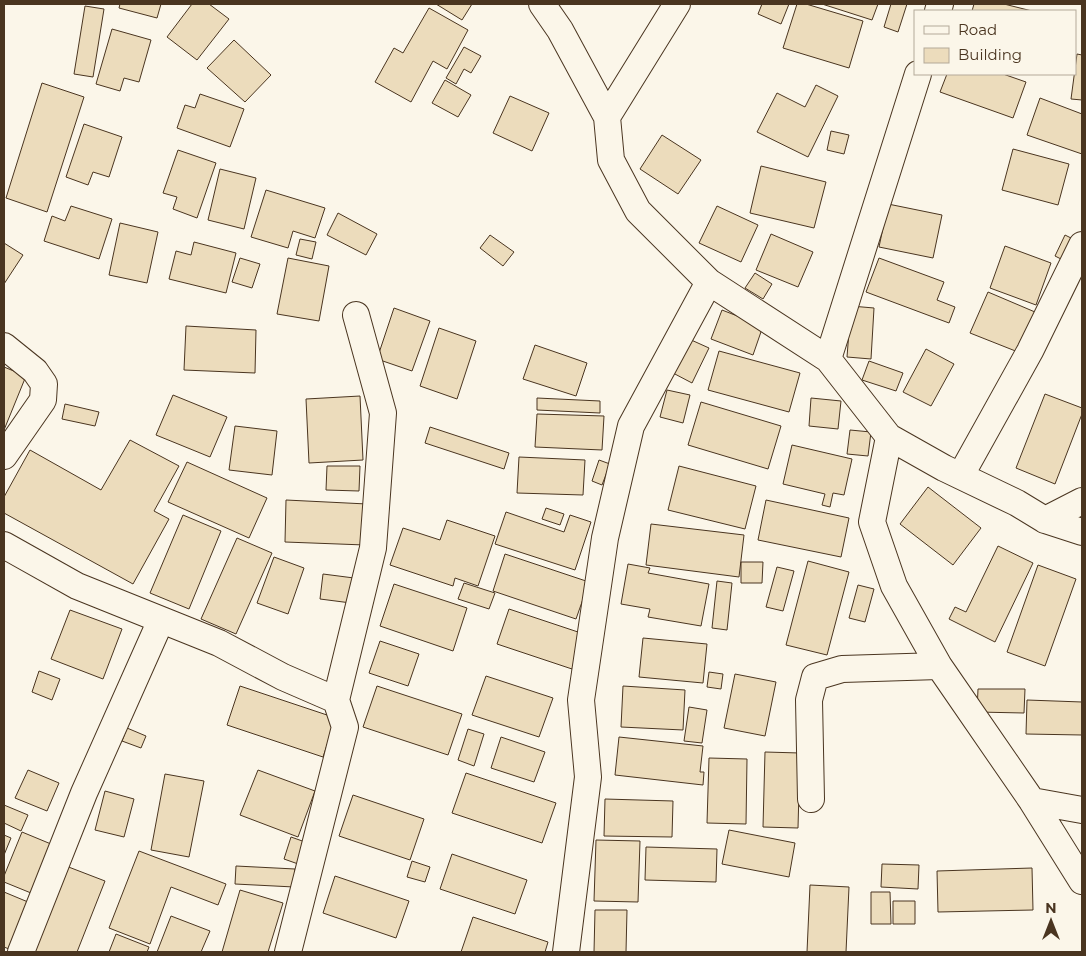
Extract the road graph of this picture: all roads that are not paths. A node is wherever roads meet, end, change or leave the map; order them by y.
1 (542, 4) edge
2 (677, 4) edge
3 (918, 75) edge
4 (607, 116) junction
5 (1082, 245) edge
6 (709, 282) junction
7 (356, 315) dead end
8 (4, 346) edge
9 (828, 359) junction
10 (889, 437) junction
11 (4, 456) edge
12 (961, 475) junction
13 (1082, 501) edge
14 (1045, 520) junction
15 (1082, 532) edge
16 (4, 545) edge
17 (161, 620) junction
18 (939, 666) junction
19 (336, 700) junction
20 (811, 799) dead end
21 (1032, 801) junction
22 (1082, 810) edge
23 (1082, 881) edge
24 (21, 952) edge
25 (288, 952) edge
26 (566, 952) edge

1 - 4 street
2 - 4 street
3 - 9 street
4 - 6 street
5 - 12 street
6 - 9 street
6 - 26 street
7 - 19 street
8 - 11 street
9 - 10 street
10 - 12 street
10 - 18 street
12 - 14 street
13 - 14 street
14 - 15 street
16 - 17 street
17 - 19 street
17 - 24 street
18 - 20 street
18 - 21 street
19 - 25 street
21 - 22 street
21 - 23 street

